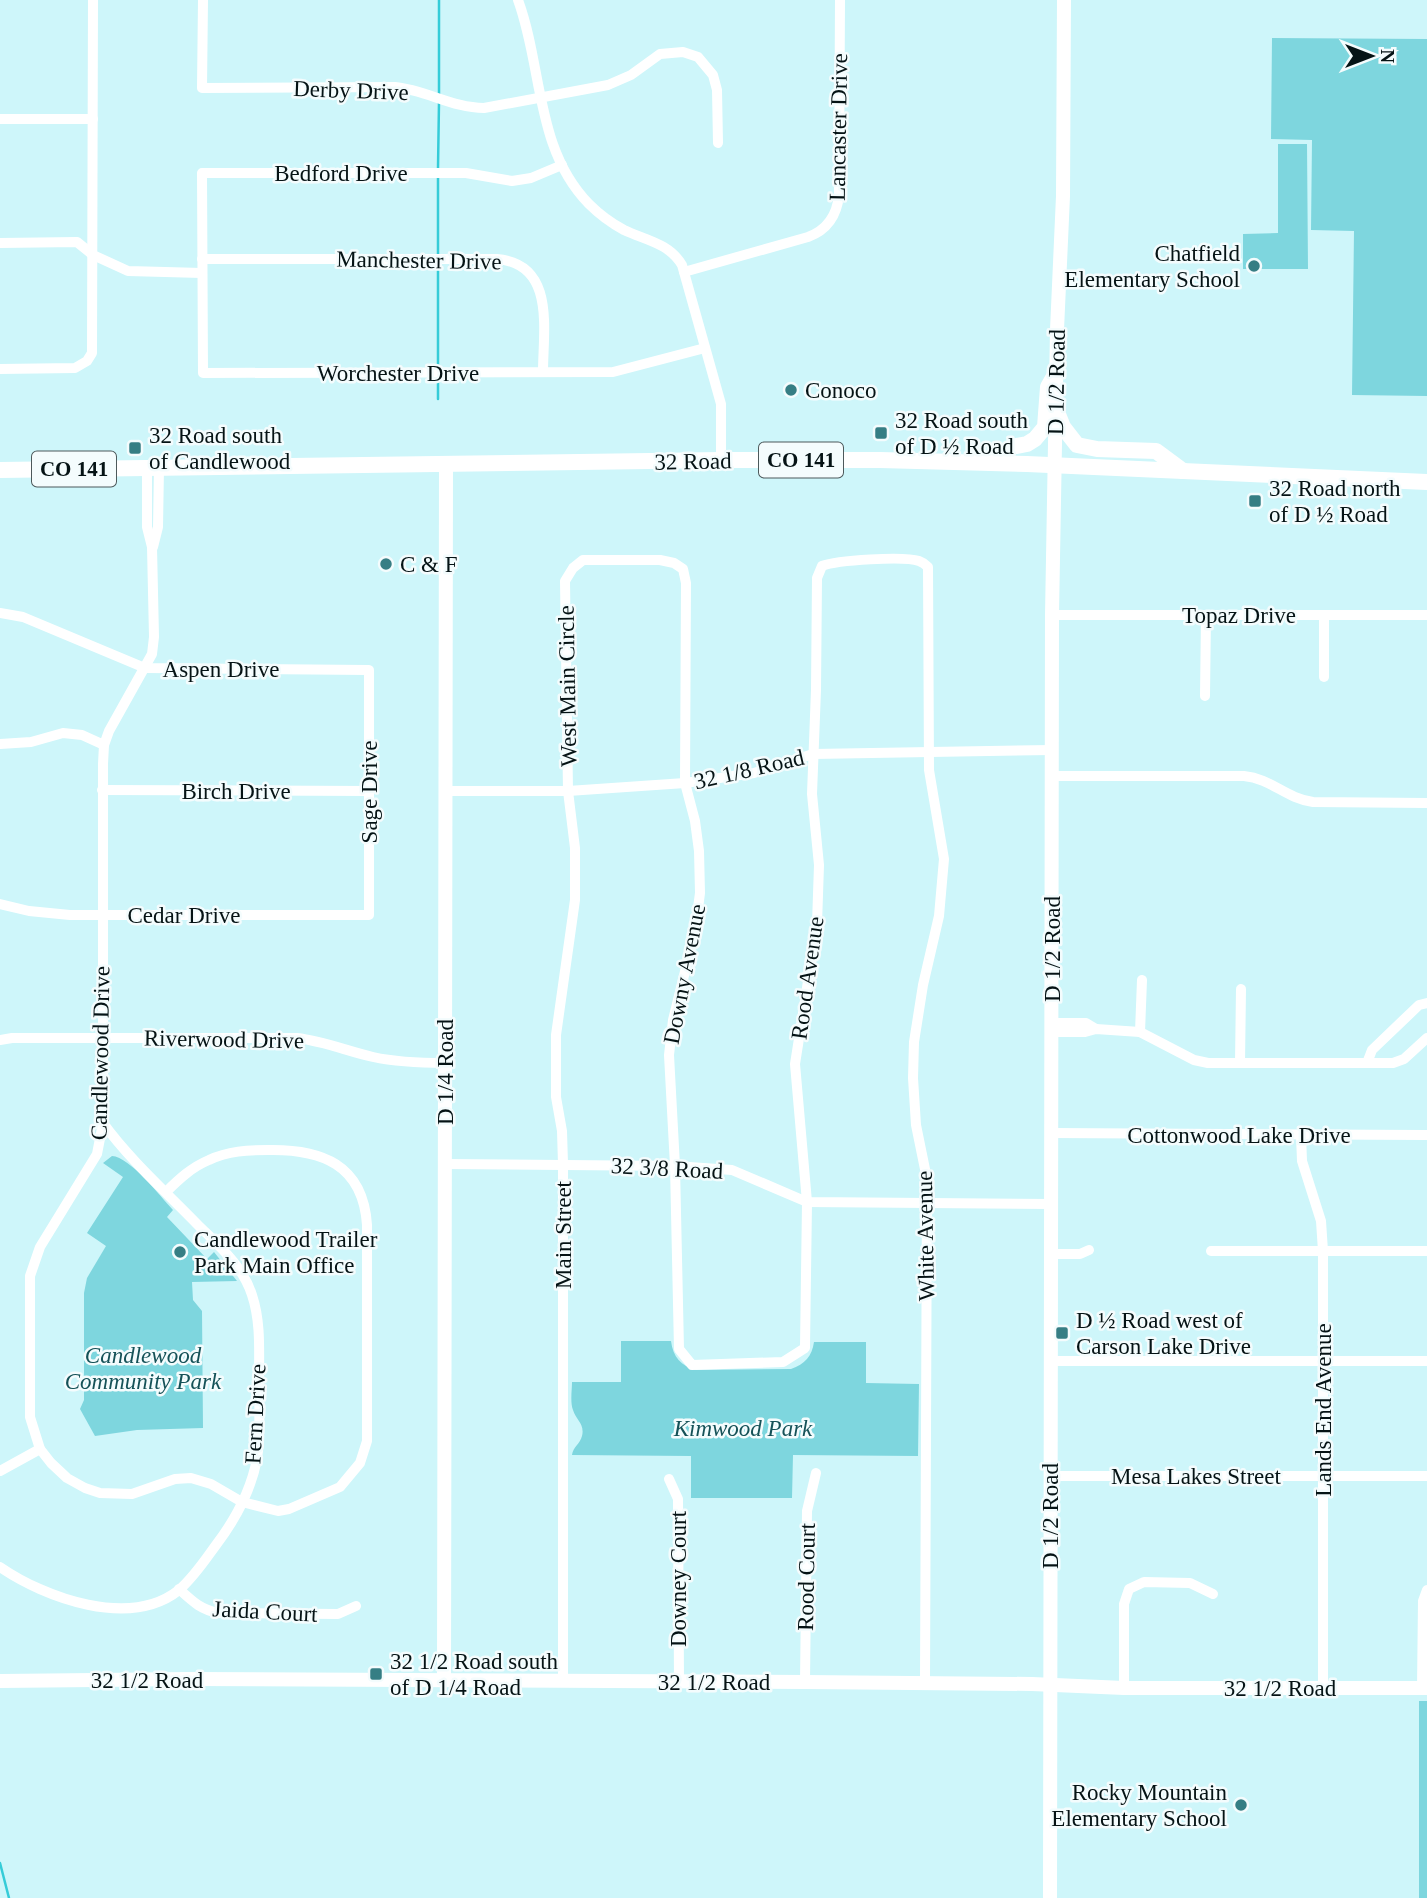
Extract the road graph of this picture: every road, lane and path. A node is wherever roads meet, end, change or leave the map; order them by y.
1 (93, 0) edge
2 (203, 0) edge
3 (518, 0) edge
4 (840, 0) edge
5 (1064, 0) edge
6 (540, 98) junction
7 (0, 119) edge
8 (93, 119) junction
9 (718, 143) dead end
10 (562, 165) junction
11 (0, 243) edge
12 (93, 255) junction
13 (202, 259) junction
14 (684, 272) junction
15 (202, 273) junction
16 (705, 348) junction
17 (0, 369) edge
18 (543, 372) junction
19 (1056, 373) junction
20 (1055, 407) junction
21 (721, 460) junction
22 (994, 463) junction
23 (446, 464) junction
24 (1054, 465) junction
25 (153, 468) junction
26 (0, 470) edge
27 (1183, 471) junction
28 (1427, 482) edge
29 (928, 567) joint
30 (565, 580) joint
31 (0, 613) edge
32 (1052, 615) junction
33 (1206, 615) junction
34 (1324, 615) junction
35 (1427, 615) edge
36 (145, 668) junction
37 (369, 670) joint
38 (1324, 677) dead end
39 (1205, 696) dead end
40 (0, 744) edge
41 (104, 745) junction
42 (1052, 750) junction
43 (929, 751) junction
44 (813, 754) junction
45 (1052, 776) junction
46 (685, 783) junction
47 (102, 790) junction
48 (370, 791) junction
49 (445, 791) junction
50 (568, 791) junction
51 (1427, 803) edge
52 (0, 904) edge
53 (103, 915) junction
54 (369, 915) joint
55 (1142, 980) dead end
56 (1241, 989) dead end
57 (1427, 1003) edge
58 (1051, 1027) junction
59 (1140, 1032) junction
60 (103, 1038) junction
61 (1427, 1038) edge
62 (0, 1040) edge
63 (445, 1063) junction
64 (1241, 1063) junction
65 (1367, 1063) junction
66 (103, 1123) junction
67 (1051, 1133) junction
68 (1301, 1135) junction
69 (1427, 1135) edge
70 (445, 1164) junction
71 (563, 1164) junction
72 (676, 1166) junction
73 (166, 1192) junction
74 (807, 1202) junction
75 (926, 1203) junction
76 (1051, 1204) junction
77 (1089, 1250) dead end
78 (1211, 1251) dead end
79 (1324, 1251) junction
80 (1427, 1251) edge
81 (1050, 1254) junction
82 (806, 1348) joint
83 (1050, 1361) junction
84 (1323, 1361) junction
85 (1427, 1361) edge
86 (40, 1449) junction
87 (0, 1471) edge
88 (816, 1473) dead end
89 (1050, 1476) junction
90 (1323, 1476) junction
91 (1427, 1476) edge
92 (669, 1479) dead end
93 (242, 1502) junction
94 (0, 1567) edge
95 (179, 1589) junction
96 (1427, 1590) edge
97 (1213, 1594) dead end
98 (356, 1606) dead end
99 (0, 1681) edge
100 (444, 1681) junction
101 (563, 1682) junction
102 (679, 1682) junction
103 (805, 1682) junction
104 (925, 1683) junction
105 (1050, 1686) junction
106 (1124, 1688) junction
107 (1323, 1688) junction
108 (1425, 1688) edge
109 (1050, 1898) edge

1 - 8 street
2 - 6 street, Derby Drive
3 - 6 street
4 - 14 street, Lancaster Drive
5 - 19 street, D 1/2 Road
6 - 9 street, Derby Drive
6 - 10 street
7 - 8 street
8 - 12 street
10 - 13 street, Bedford Drive
10 - 14 street
11 - 12 street
12 - 15 street
12 - 17 street
13 - 15 street, Worchester Drive
13 - 18 street, Manchester Drive
14 - 16 street
15 - 18 street, Worchester Drive
16 - 18 street, Worchester Drive
16 - 21 street
19 - 20 street, D 1/2 Road
19 - 22 main road
20 - 24 street, D 1/2 Road
20 - 27 main road
21 - 22 main road, 32 Road / CO 141
21 - 23 main road, 32 Road / CO 141
22 - 24 main road, 32 Road / CO 141
23 - 25 main road, 32 Road / CO 141
23 - 49 street, D 1/4 Road
24 - 27 main road, 32 Road / CO 141
24 - 32 street, D 1/2 Road
25 - 26 main road, 32 Road / CO 141
25 - 36 street, Candlewood Drive
27 - 28 main road, 32 Road / CO 141
29 - 43 street, White Avenue
29 - 44 street, Rood Avenue
30 - 46 street, Downy Avenue
30 - 50 street, West Main Circle
31 - 36 street, Aspen Drive
32 - 33 street, Topaz Drive
32 - 42 street, D 1/2 Road
33 - 34 street, Topaz Drive
33 - 39 street
34 - 35 street, Topaz Drive
34 - 38 street
36 - 37 street, Aspen Drive
36 - 41 street, Candlewood Drive
37 - 48 street, Sage Drive
40 - 41 street
41 - 47 street, Candlewood Drive
42 - 43 street, 32 1/8 Road
42 - 45 street, D 1/2 Road
43 - 44 street, 32 1/8 Road
43 - 75 street, White Avenue
44 - 46 street, 32 1/8 Road
44 - 74 street, Rood Avenue
45 - 51 street
45 - 58 street, D 1/2 Road
46 - 50 street, 32 1/8 Road
46 - 72 street, Downy Avenue
47 - 48 street, Birch Drive
47 - 53 street, Candlewood Drive
48 - 54 street, Sage Drive
49 - 50 street, 32 1/8 Road
49 - 63 street, D 1/4 Road
50 - 71 street, Main Street
52 - 53 street, Cedar Drive
53 - 54 street, Cedar Drive
53 - 60 street, Candlewood Drive
55 - 59 street
56 - 64 street
57 - 65 street
58 - 59 street
58 - 67 street, D 1/2 Road
59 - 64 street
60 - 62 street, Riverwood Drive
60 - 63 street, Riverwood Drive
60 - 66 street, Candlewood Drive
61 - 65 street
63 - 70 street, D 1/4 Road
64 - 65 street
66 - 73 street, Fern Drive
66 - 86 street, Candlewood Drive
67 - 68 street, Cottonwood Lake Drive
67 - 76 street, D 1/2 Road
68 - 69 street, Cottonwood Lake Drive
68 - 79 street, Lands End Avenue
70 - 71 street, 32 3/8 Road
70 - 100 street, D 1/4 Road
71 - 72 street, 32 3/8 Road
71 - 101 street, Main Street
72 - 74 street, 32 3/8 Road
72 - 82 street, Downy Avenue
73 - 93 street, Fern Drive
73 - 93 street, Candlewood Drive
74 - 75 street, 32 3/8 Road
74 - 82 street, Rood Avenue
75 - 76 street, 32 3/8 Road
75 - 104 street, White Avenue
76 - 81 street, D 1/2 Road
77 - 81 street
78 - 79 street
79 - 80 street
79 - 84 street, Lands End Avenue
81 - 83 street, D 1/2 Road
83 - 84 street
83 - 89 street, D 1/2 Road
84 - 85 street
84 - 90 street, Lands End Avenue
86 - 87 street
86 - 93 street, Candlewood Drive
88 - 103 street, Rood Court
89 - 90 street, Mesa Lakes Street
89 - 105 street, D 1/2 Road
90 - 91 street, Mesa Lakes Street
90 - 107 street, Lands End Avenue
92 - 102 street, Downey Court
93 - 95 street, Fern Drive
94 - 95 street, Fern Drive
95 - 98 street, Jaida Court
96 - 108 street
97 - 106 street
99 - 100 street, 32 1/2 Road
100 - 101 street, 32 1/2 Road
101 - 102 street, 32 1/2 Road
102 - 103 street, 32 1/2 Road
103 - 104 street, 32 1/2 Road
104 - 105 street, 32 1/2 Road
105 - 106 street, 32 1/2 Road
105 - 109 street, D 1/2 Road
106 - 107 street, 32 1/2 Road
107 - 108 street, 32 1/2 Road

